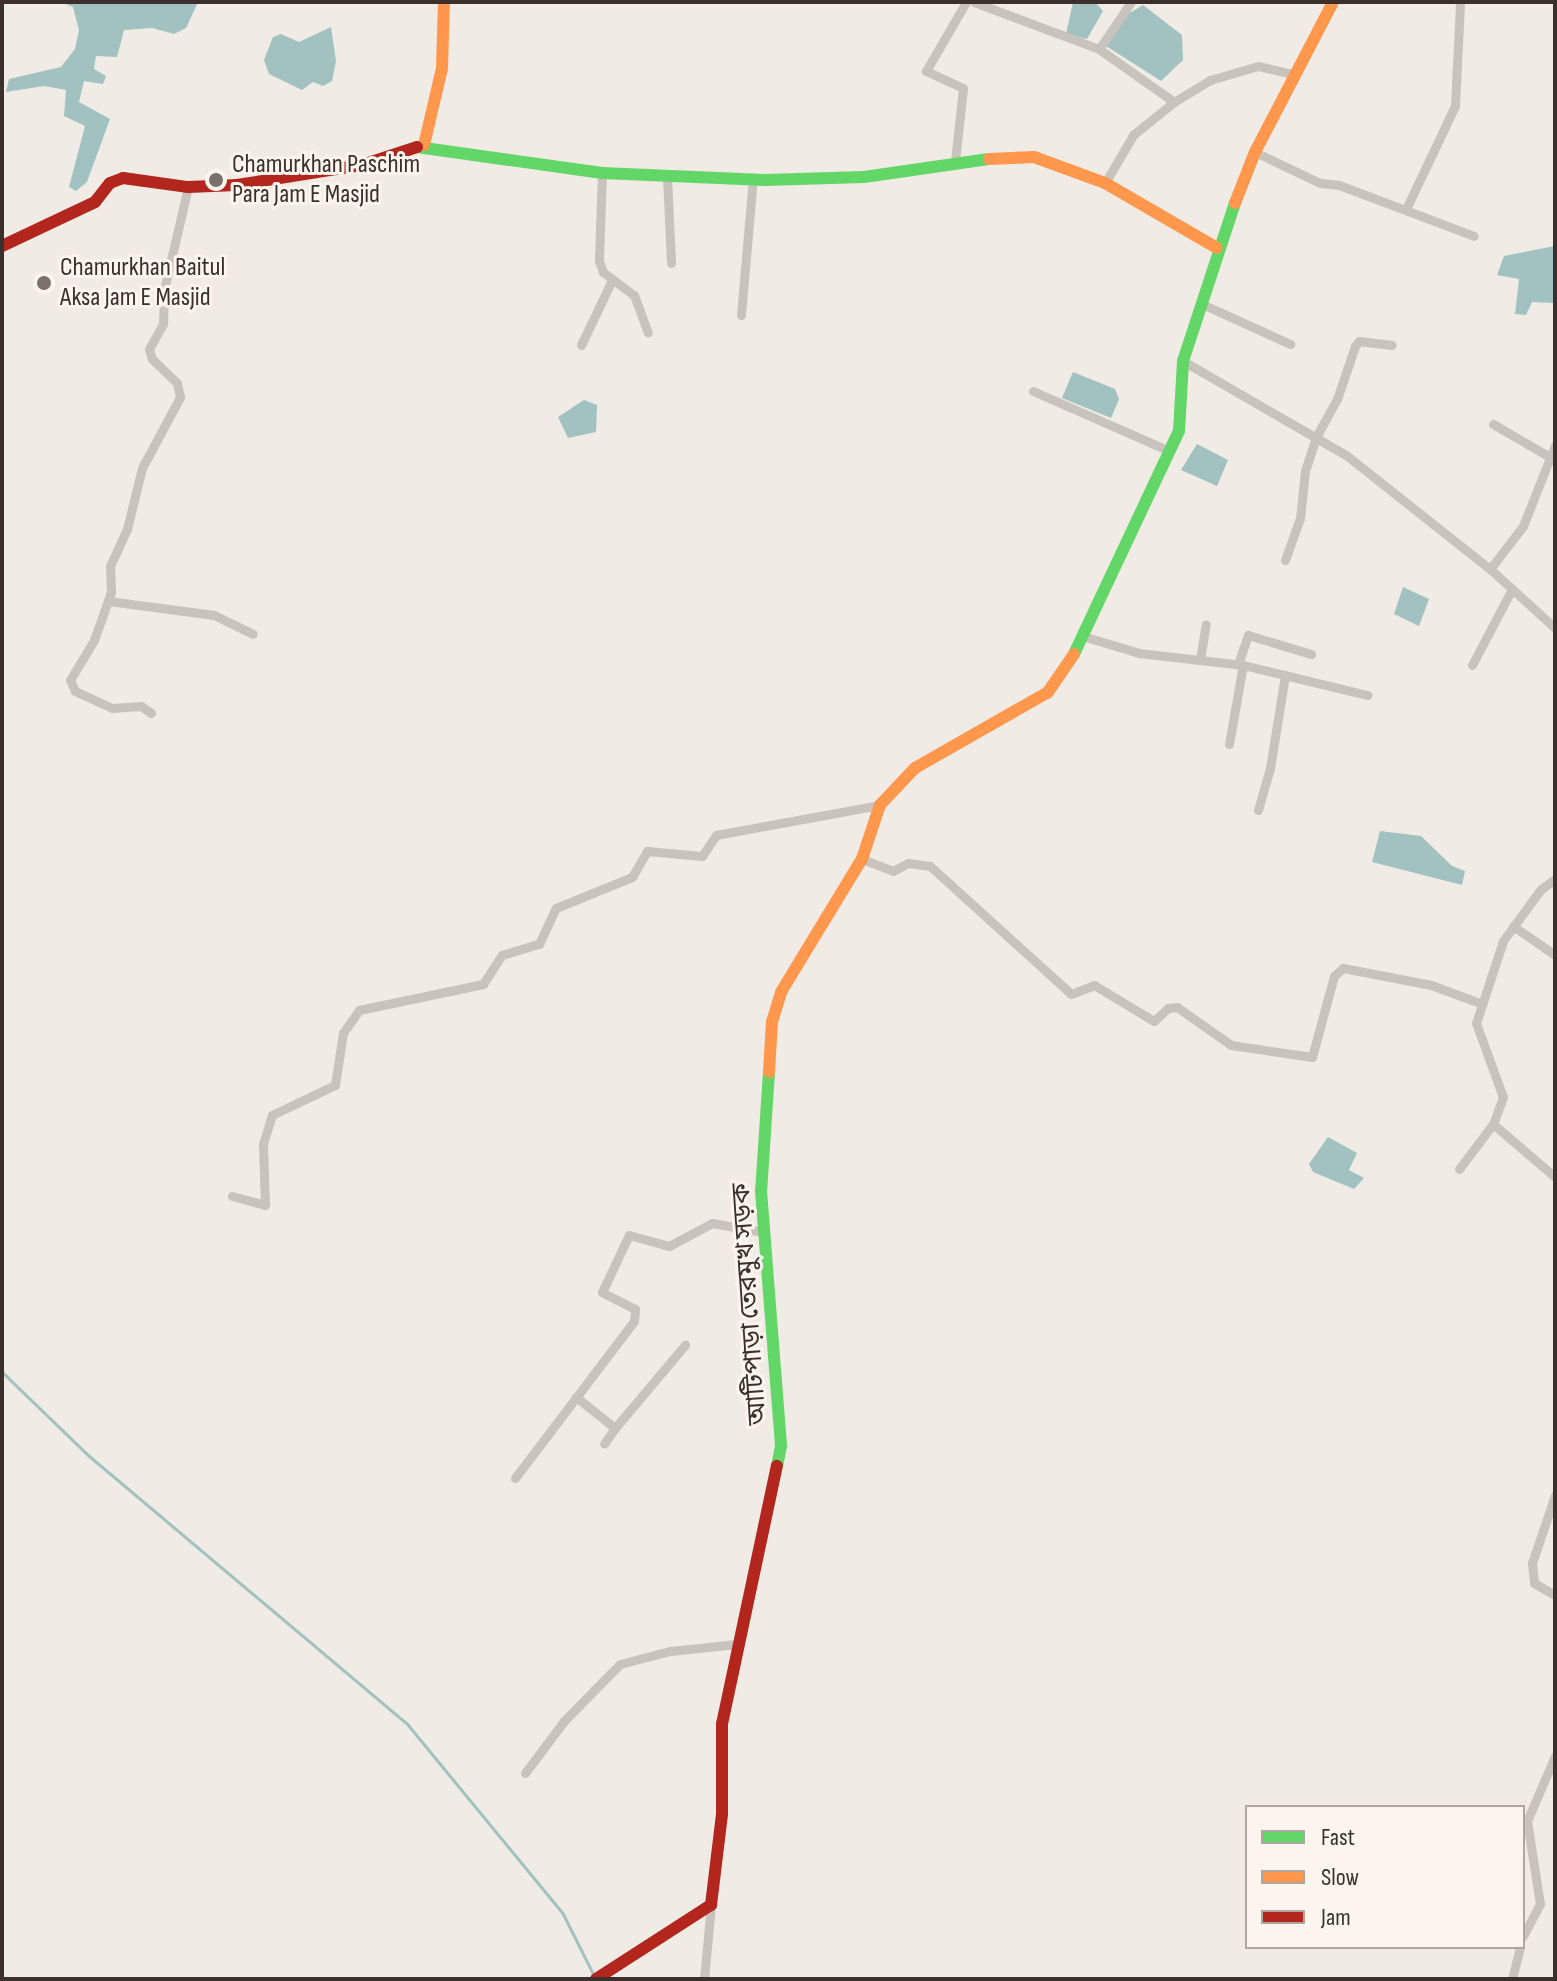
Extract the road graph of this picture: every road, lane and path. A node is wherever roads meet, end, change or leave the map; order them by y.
1 (444, 2) edge
2 (966, 2) edge
3 (974, 2) edge
4 (1131, 2) edge
5 (1333, 2) edge
6 (1460, 2) edge
7 (1099, 49) junction
8 (1293, 74) junction
9 (1174, 102) junction
10 (424, 145) junction
11 (1255, 152) junction
12 (955, 161) junction
13 (602, 173) junction
14 (667, 177) junction
15 (753, 178) junction
16 (1105, 183) junction
17 (188, 187) junction
18 (1406, 209) junction
19 (1474, 236) dead end
20 (2, 246) edge
21 (1217, 248) junction
22 (671, 263) dead end
23 (612, 280) junction
24 (1202, 304) junction
25 (741, 315) dead end
26 (648, 333) dead end
27 (1290, 344) dead end
28 (581, 345) dead end
29 (1392, 345) dead end
30 (1183, 361) junction
31 (1033, 391) dead end
32 (1493, 424) dead end
33 (1316, 437) junction
34 (1555, 445) edge
35 (1170, 451) junction
36 (1548, 456) junction
37 (1285, 560) dead end
38 (1490, 569) junction
39 (1512, 589) junction
40 (108, 601) junction
41 (1206, 624) dead end
42 (1555, 628) edge
43 (253, 634) dead end
44 (1086, 637) junction
45 (1311, 654) dead end
46 (1200, 660) junction
47 (1240, 664) junction
48 (1472, 665) dead end
49 (1285, 675) junction
50 (1367, 695) dead end
51 (151, 713) dead end
52 (1229, 744) dead end
53 (880, 805) junction
54 (1258, 810) dead end
55 (862, 859) junction
56 (1555, 879) edge
57 (1513, 926) junction
58 (1555, 955) edge
59 (1480, 1003) junction
60 (1493, 1124) junction
61 (1459, 1169) dead end
62 (1555, 1177) edge
63 (232, 1196) dead end
64 (763, 1232) junction
65 (685, 1345) dead end
66 (576, 1397) junction
67 (615, 1428) junction
68 (604, 1444) dead end
69 (515, 1478) dead end
70 (1555, 1495) edge
71 (1555, 1595) edge
72 (737, 1644) junction
73 (1555, 1756) edge
74 (525, 1773) dead end
75 (711, 1905) junction
76 (1525, 1932) edge
77 (1520, 1949) edge
78 (596, 1979) edge
79 (704, 1979) edge
80 (1512, 1979) edge

1 - 10 main road
2 - 12 street
3 - 7 street
4 - 7 street
5 - 8 main road, আটিপাড়া তেরমুখ সড়ক
6 - 18 street
7 - 9 street
8 - 9 street
8 - 11 main road, আটিপাড়া তেরমুখ সড়ক
9 - 16 street
10 - 13 main road
10 - 17 main road
11 - 18 street
11 - 21 main road, আটিপাড়া তেরমুখ সড়ক
12 - 15 main road
12 - 16 main road
13 - 14 main road
13 - 23 street
14 - 15 main road
14 - 22 street
15 - 25 street
16 - 21 main road
17 - 20 main road
17 - 40 street
18 - 19 street
21 - 24 main road, আটিপাড়া তেরমুখ সড়ক
23 - 26 street
23 - 28 street
24 - 27 street
24 - 30 main road, আটিপাড়া তেরমুখ সড়ক
29 - 33 street
30 - 33 street
30 - 35 main road, আটিপাড়া তেরমুখ সড়ক
31 - 35 street
32 - 36 street
33 - 37 street
33 - 38 street
34 - 36 street
35 - 44 main road, আটিপাড়া তেরমুখ সড়ক
36 - 38 street
38 - 39 street
39 - 42 street
39 - 48 street
40 - 43 street
40 - 51 street
41 - 46 street
44 - 46 street
44 - 53 main road, আটিপাড়া তেরমুখ সড়ক
45 - 47 street
46 - 47 street
47 - 49 street
47 - 52 street
49 - 50 street
49 - 54 street
53 - 55 main road, আটিপাড়া তেরমুখ সড়ক
53 - 63 street
55 - 59 street
55 - 64 main road, আটিপাড়া তেরমুখ সড়ক
56 - 57 street
57 - 58 street
57 - 59 street
59 - 60 street
60 - 61 street
60 - 62 street
64 - 66 street
64 - 72 main road, আটিপাড়া তেরমুখ সড়ক
65 - 67 street
66 - 67 street
66 - 69 street
67 - 68 street
70 - 71 street
72 - 74 street
72 - 75 main road, আটিপাড়া তেরমুখ সড়ক
73 - 76 street
75 - 78 main road
75 - 79 street
77 - 80 street

